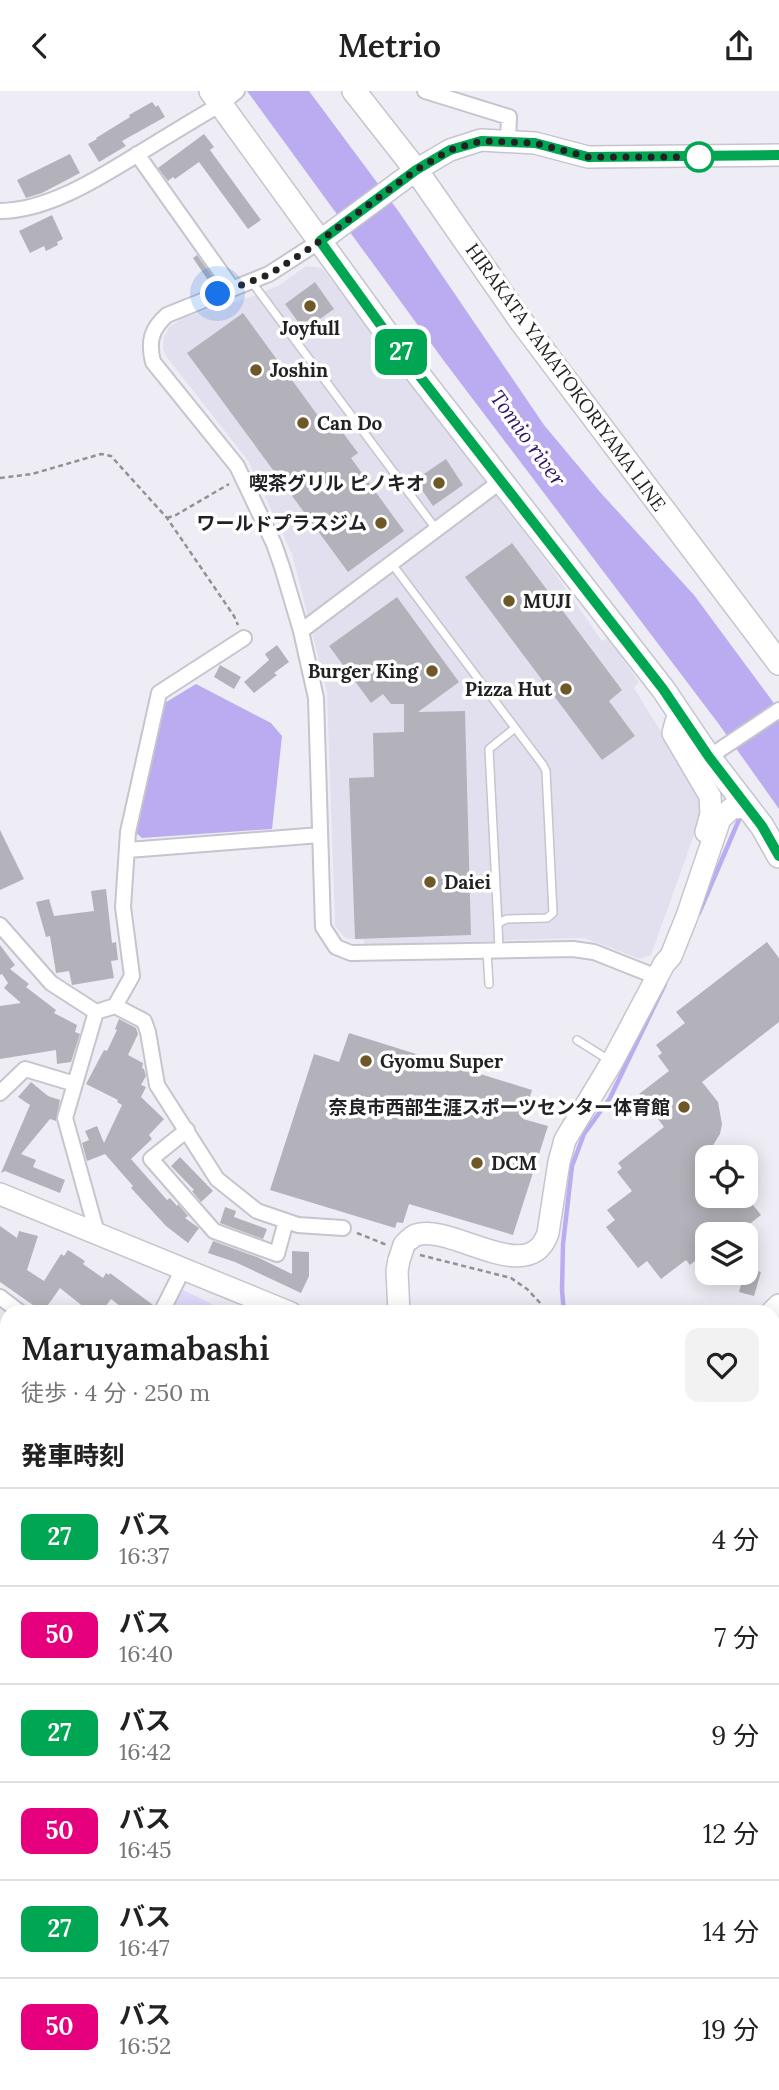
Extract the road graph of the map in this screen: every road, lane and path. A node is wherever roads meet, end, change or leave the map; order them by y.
1 (354, 91) edge
2 (425, 91) edge
3 (225, 95) edge
4 (508, 141) junction
5 (137, 154) junction
6 (779, 155) edge
7 (407, 176) junction
8 (0, 211) edge
9 (325, 237) junction
10 (251, 281) junction
11 (232, 288) junction
12 (244, 476) junction
13 (0, 478) edge
14 (501, 481) junction
15 (167, 518) junction
16 (437, 530) junction
17 (392, 563) junction
18 (301, 631) junction
19 (244, 638) joint
20 (779, 663) edge
21 (779, 710) edge
22 (681, 716) junction
23 (515, 728) junction
24 (714, 754) junction
25 (747, 807) junction
26 (320, 835) junction
27 (128, 850) junction
28 (779, 856) edge
29 (0, 925) edge
30 (498, 926) junction
31 (493, 951) junction
32 (661, 970) junction
33 (489, 984) dead end
34 (115, 1006) junction
35 (96, 1012) junction
36 (577, 1040) dead end
37 (612, 1062) junction
38 (75, 1084) junction
39 (0, 1093) edge
40 (187, 1130) junction
41 (0, 1194) edge
42 (286, 1221) junction
43 (344, 1228) joint
44 (97, 1233) junction
45 (402, 1252) junction
46 (184, 1267) junction
47 (165, 1305) edge
48 (272, 1305) edge
49 (398, 1305) edge
50 (542, 1305) edge

1 - 7 main road, HIRAKATA YAMATOKORIYAMA LINE
2 - 4 street
3 - 5 street
3 - 9 main road
4 - 6 street
4 - 7 street
5 - 8 street
5 - 11 street
7 - 9 street
7 - 20 main road, HIRAKATA YAMATOKORIYAMA LINE
9 - 10 street
9 - 14 main road
10 - 11 street
10 - 16 lane
11 - 12 street
12 - 15 path
12 - 18 street
13 - 15 path
14 - 16 street
14 - 22 main road
15 - 19 path
16 - 17 street
17 - 18 street
17 - 23 lane
18 - 26 street
19 - 27 street
21 - 24 street
22 - 24 main road
22 - 32 street
23 - 30 lane
23 - 30 lane
24 - 25 main road
25 - 28 main road
25 - 32 street
26 - 27 street
26 - 31 street
27 - 34 street
29 - 35 street
30 - 31 lane
31 - 32 street
31 - 33 lane
32 - 37 street
34 - 35 street
34 - 40 street
35 - 38 street
36 - 37 lane
37 - 45 street
38 - 39 street
38 - 44 street
40 - 42 street
40 - 42 street
41 - 44 street
42 - 43 street
43 - 45 path
44 - 46 street
45 - 49 street
45 - 50 path
46 - 47 street
46 - 48 street

